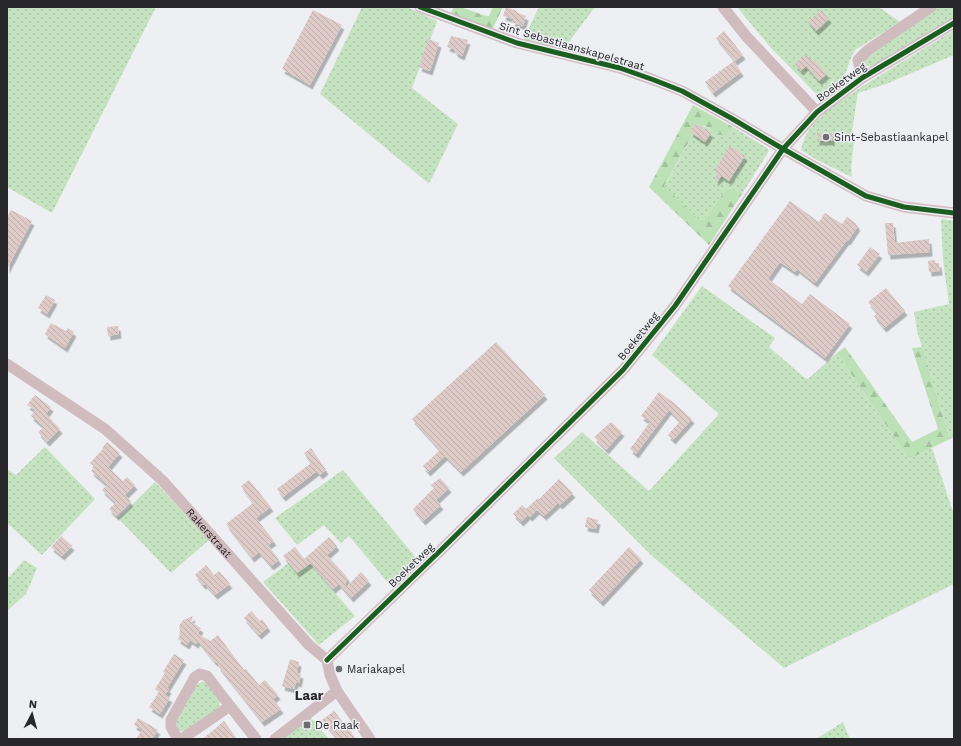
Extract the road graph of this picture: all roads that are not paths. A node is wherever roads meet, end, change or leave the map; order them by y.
1 (420, 7) edge
2 (723, 7) edge
3 (931, 7) edge
4 (954, 23) edge
5 (862, 78) junction
6 (817, 112) junction
7 (783, 149) junction
8 (954, 213) edge
9 (7, 364) edge
10 (327, 660) junction
11 (337, 691) junction
12 (230, 706) junction
13 (178, 739) edge
14 (182, 739) edge
15 (256, 739) edge
16 (275, 739) edge
17 (370, 739) edge

1 - 7 street, Sint Sebastiaanskapelstraat
2 - 6 street
3 - 5 street
4 - 5 street, Boeketweg
5 - 6 street, Boeketweg
6 - 7 street, Boeketweg
7 - 8 street, Sint Sebastiaanskapelstraat
7 - 10 street, Boeketweg
9 - 10 street, Rakerstraat
10 - 11 street
11 - 16 street
11 - 17 street
12 - 13 street
12 - 14 street
12 - 15 street

